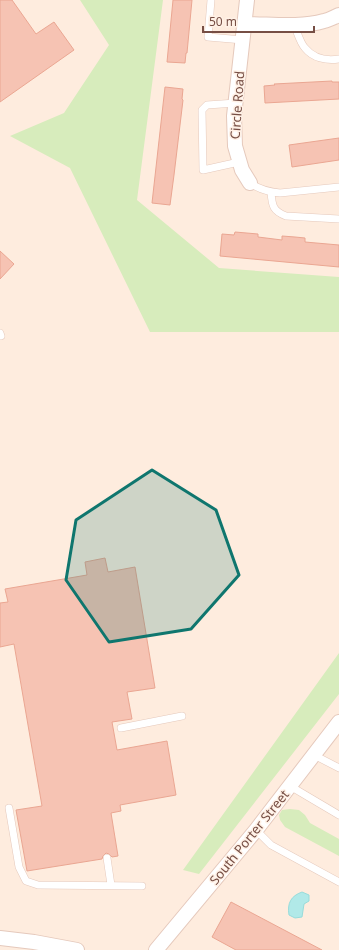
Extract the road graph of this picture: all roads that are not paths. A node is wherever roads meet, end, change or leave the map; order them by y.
1 (211, 0) edge
2 (248, 0) edge
3 (339, 15) edge
4 (245, 24) junction
5 (294, 25) junction
6 (243, 40) junction
7 (339, 58) edge
8 (236, 103) junction
9 (239, 162) junction
10 (250, 183) joint
11 (339, 187) edge
12 (271, 192) junction
13 (339, 219) edge
14 (182, 716) dead end
15 (339, 722) edge
16 (121, 728) dead end
17 (314, 755) junction
18 (339, 768) edge
19 (290, 786) junction
20 (9, 808) dead end
21 (339, 815) edge
22 (256, 830) junction
23 (107, 858) dead end
24 (339, 882) edge
25 (111, 886) junction
26 (142, 886) dead end
27 (0, 938) edge
28 (36, 946) edge
29 (78, 950) edge
30 (156, 950) edge

1 - 6 lane
2 - 4 street, Circle Road
3 - 5 street
4 - 5 street
4 - 6 street, Circle Road
5 - 7 lane
6 - 8 street, Circle Road
8 - 9 street, Circle Road
8 - 9 lane
9 - 10 street, Circle Road
10 - 12 lane, Circle Road
11 - 12 lane, Circle Road
12 - 13 lane
14 - 16 lane
15 - 17 street, South Porter Street
17 - 18 lane
17 - 19 street, South Porter Street
19 - 21 lane
19 - 22 street, South Porter Street
20 - 25 lane
22 - 24 lane
22 - 30 street, South Porter Street
23 - 25 lane
25 - 26 lane
27 - 28 street
28 - 29 street

